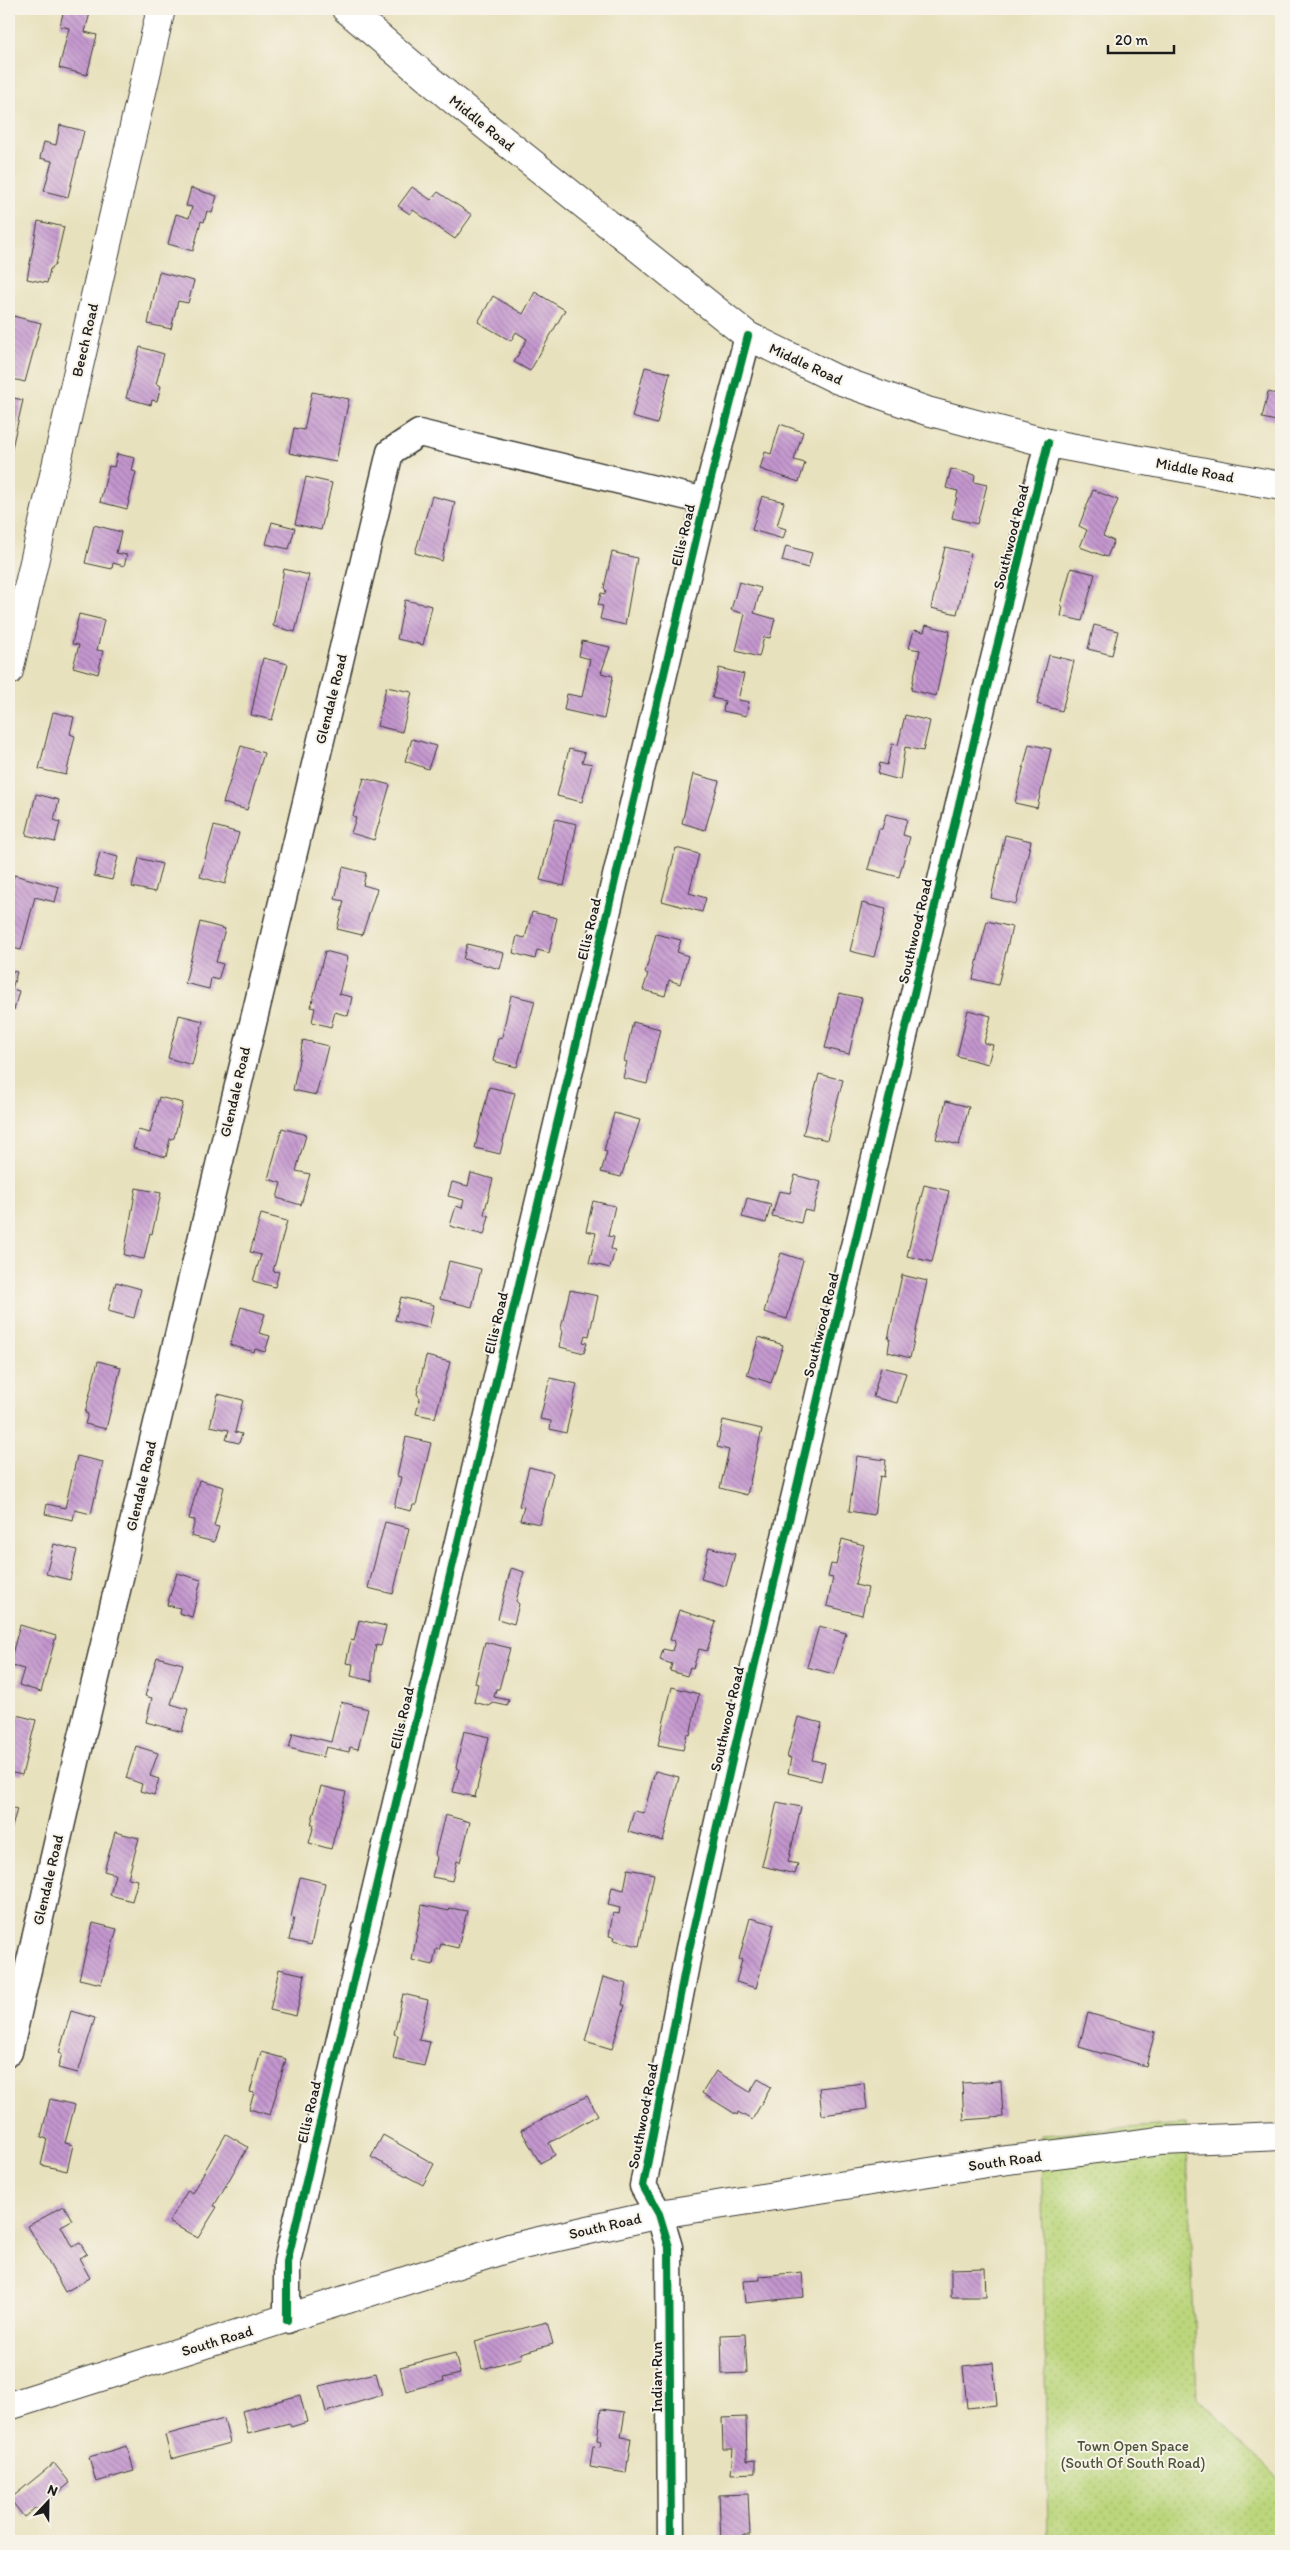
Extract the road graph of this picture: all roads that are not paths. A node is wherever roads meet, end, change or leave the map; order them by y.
1 (160, 9) edge
2 (346, 9) edge
3 (748, 336) junction
4 (1048, 443) junction
5 (1281, 486) edge
6 (705, 501) junction
7 (9, 671) edge
8 (9, 2052) edge
9 (1281, 2136) edge
10 (659, 2214) junction
11 (287, 2320) junction
12 (9, 2406) edge
13 (671, 2541) edge

1 - 7 street, Beech Road
2 - 3 street, Middle Road
3 - 4 street, Middle Road
3 - 6 street, Ellis Road
4 - 5 street, Middle Road
4 - 10 street, Southwood Road
6 - 8 street, Glendale Road
6 - 11 street, Ellis Road
9 - 10 street, South Road
10 - 11 street, South Road
10 - 13 street, Indian Run
11 - 12 street, South Road

